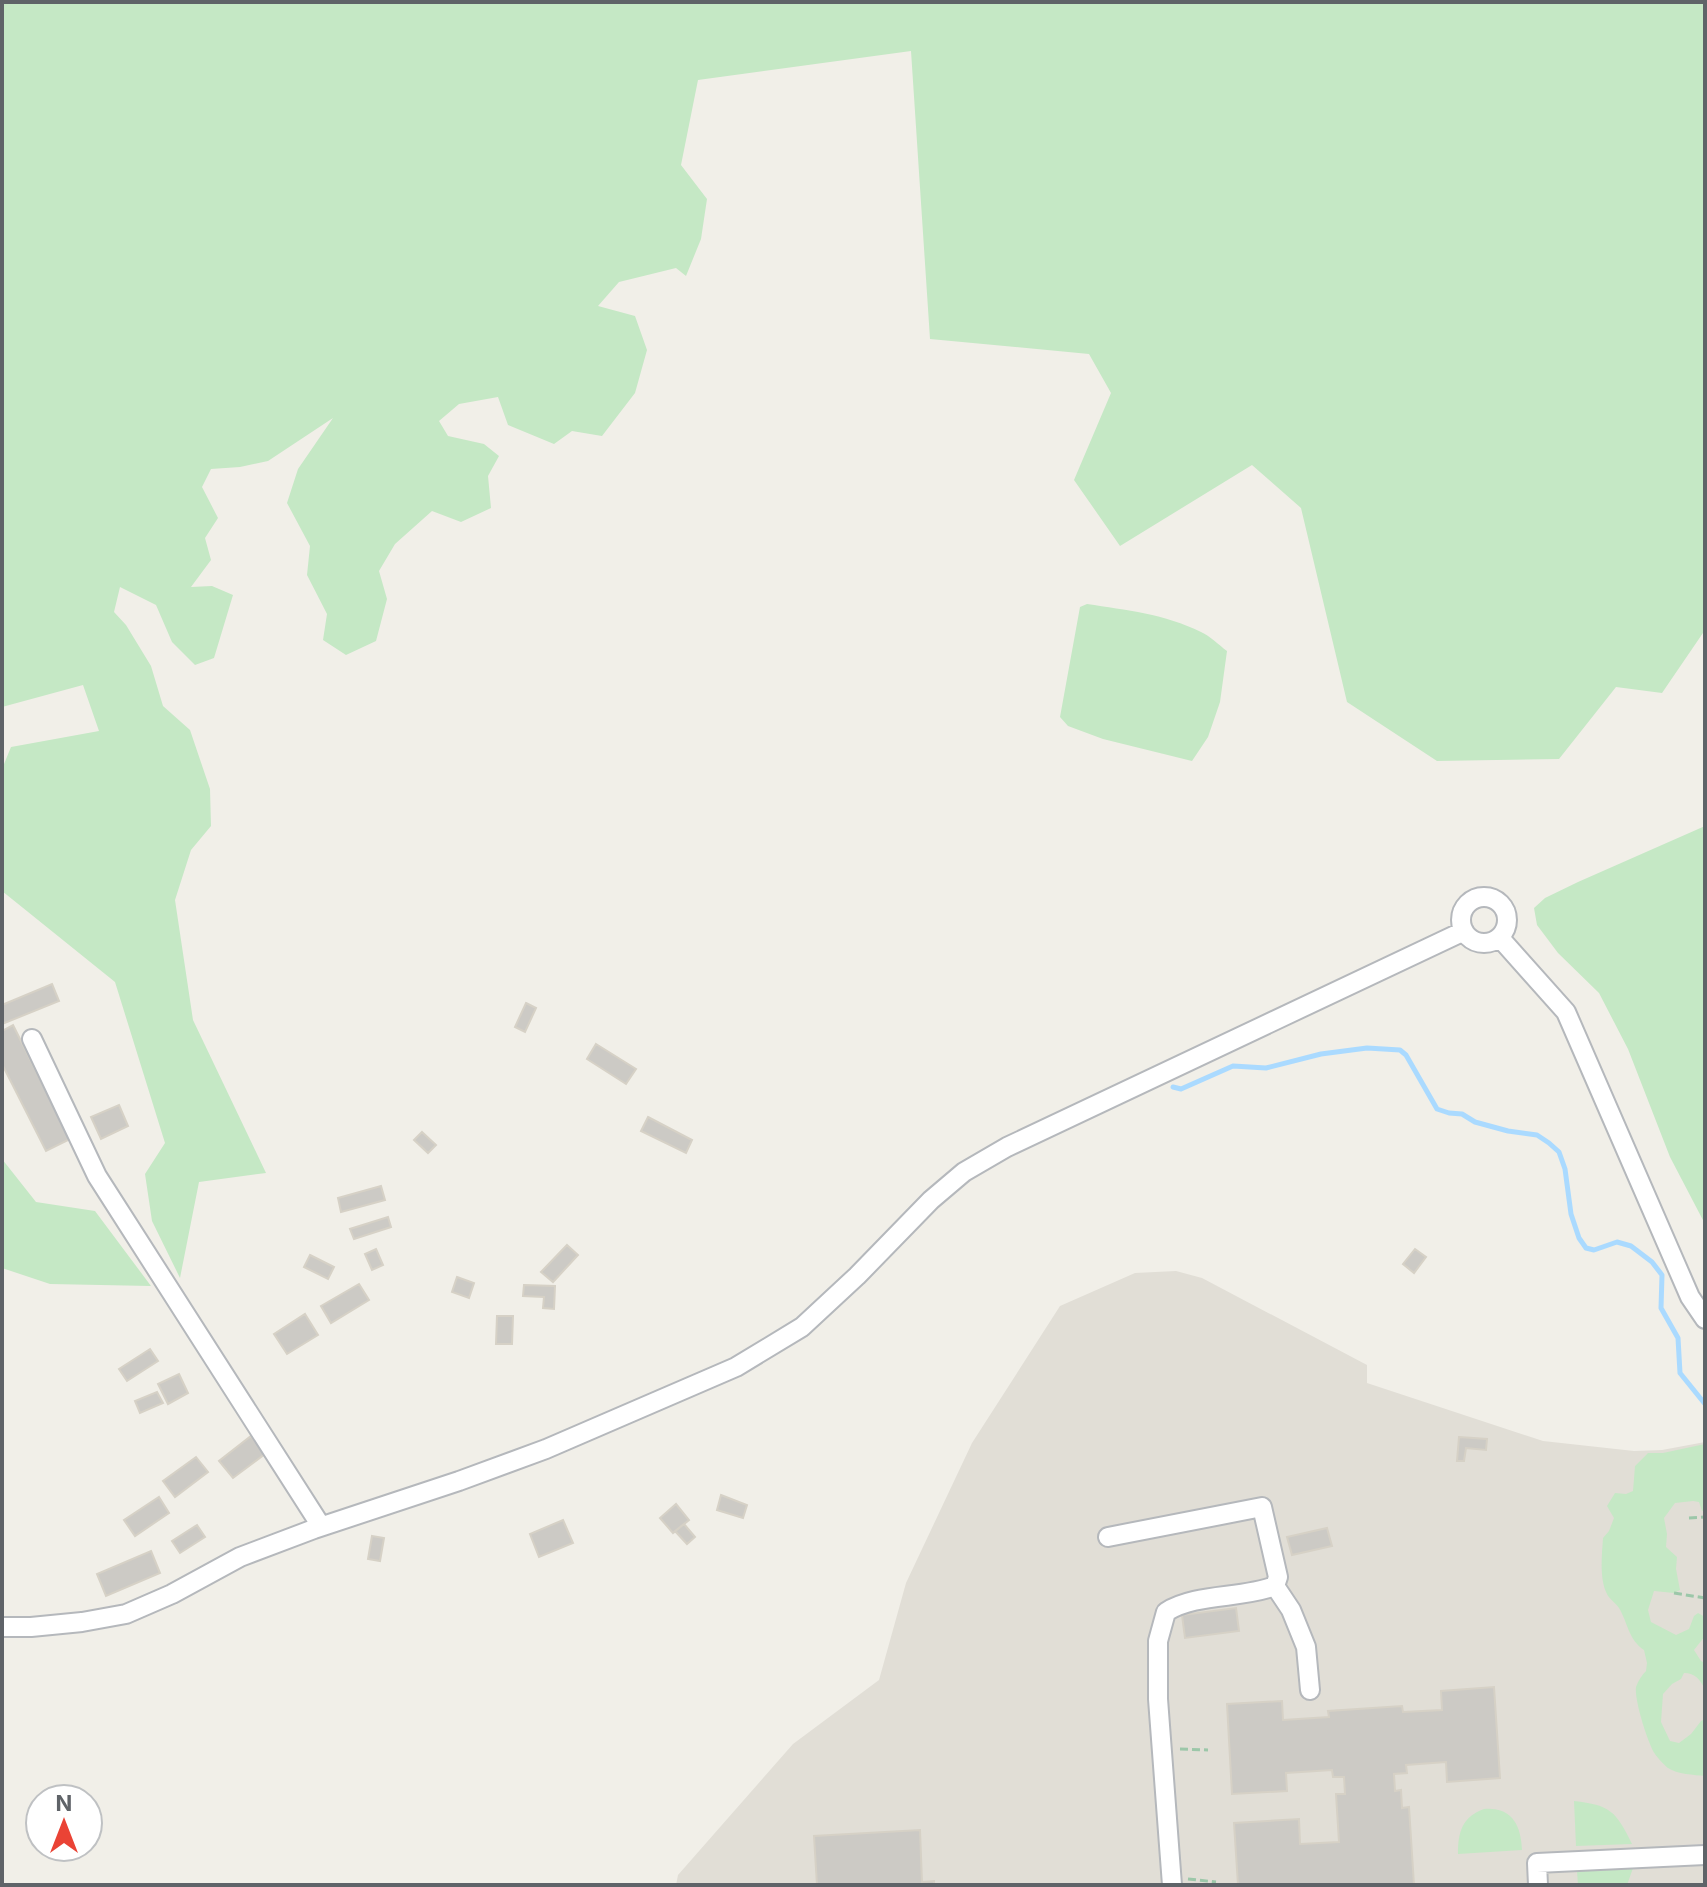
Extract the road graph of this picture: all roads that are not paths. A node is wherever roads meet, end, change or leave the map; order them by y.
1 (1464, 931) junction
2 (1500, 938) junction
3 (32, 1039) dead end
4 (1705, 1319) edge
5 (321, 1526) junction
6 (1108, 1537) dead end
7 (1275, 1586) junction
8 (2, 1627) edge
9 (1310, 1690) dead end
10 (1705, 1855) edge
11 (1172, 1881) edge
12 (1538, 1885) edge

1 - 2 street
1 - 2 street
1 - 5 street
2 - 4 street
3 - 5 street
5 - 8 street
6 - 7 street
7 - 9 street
7 - 11 street
10 - 12 street

